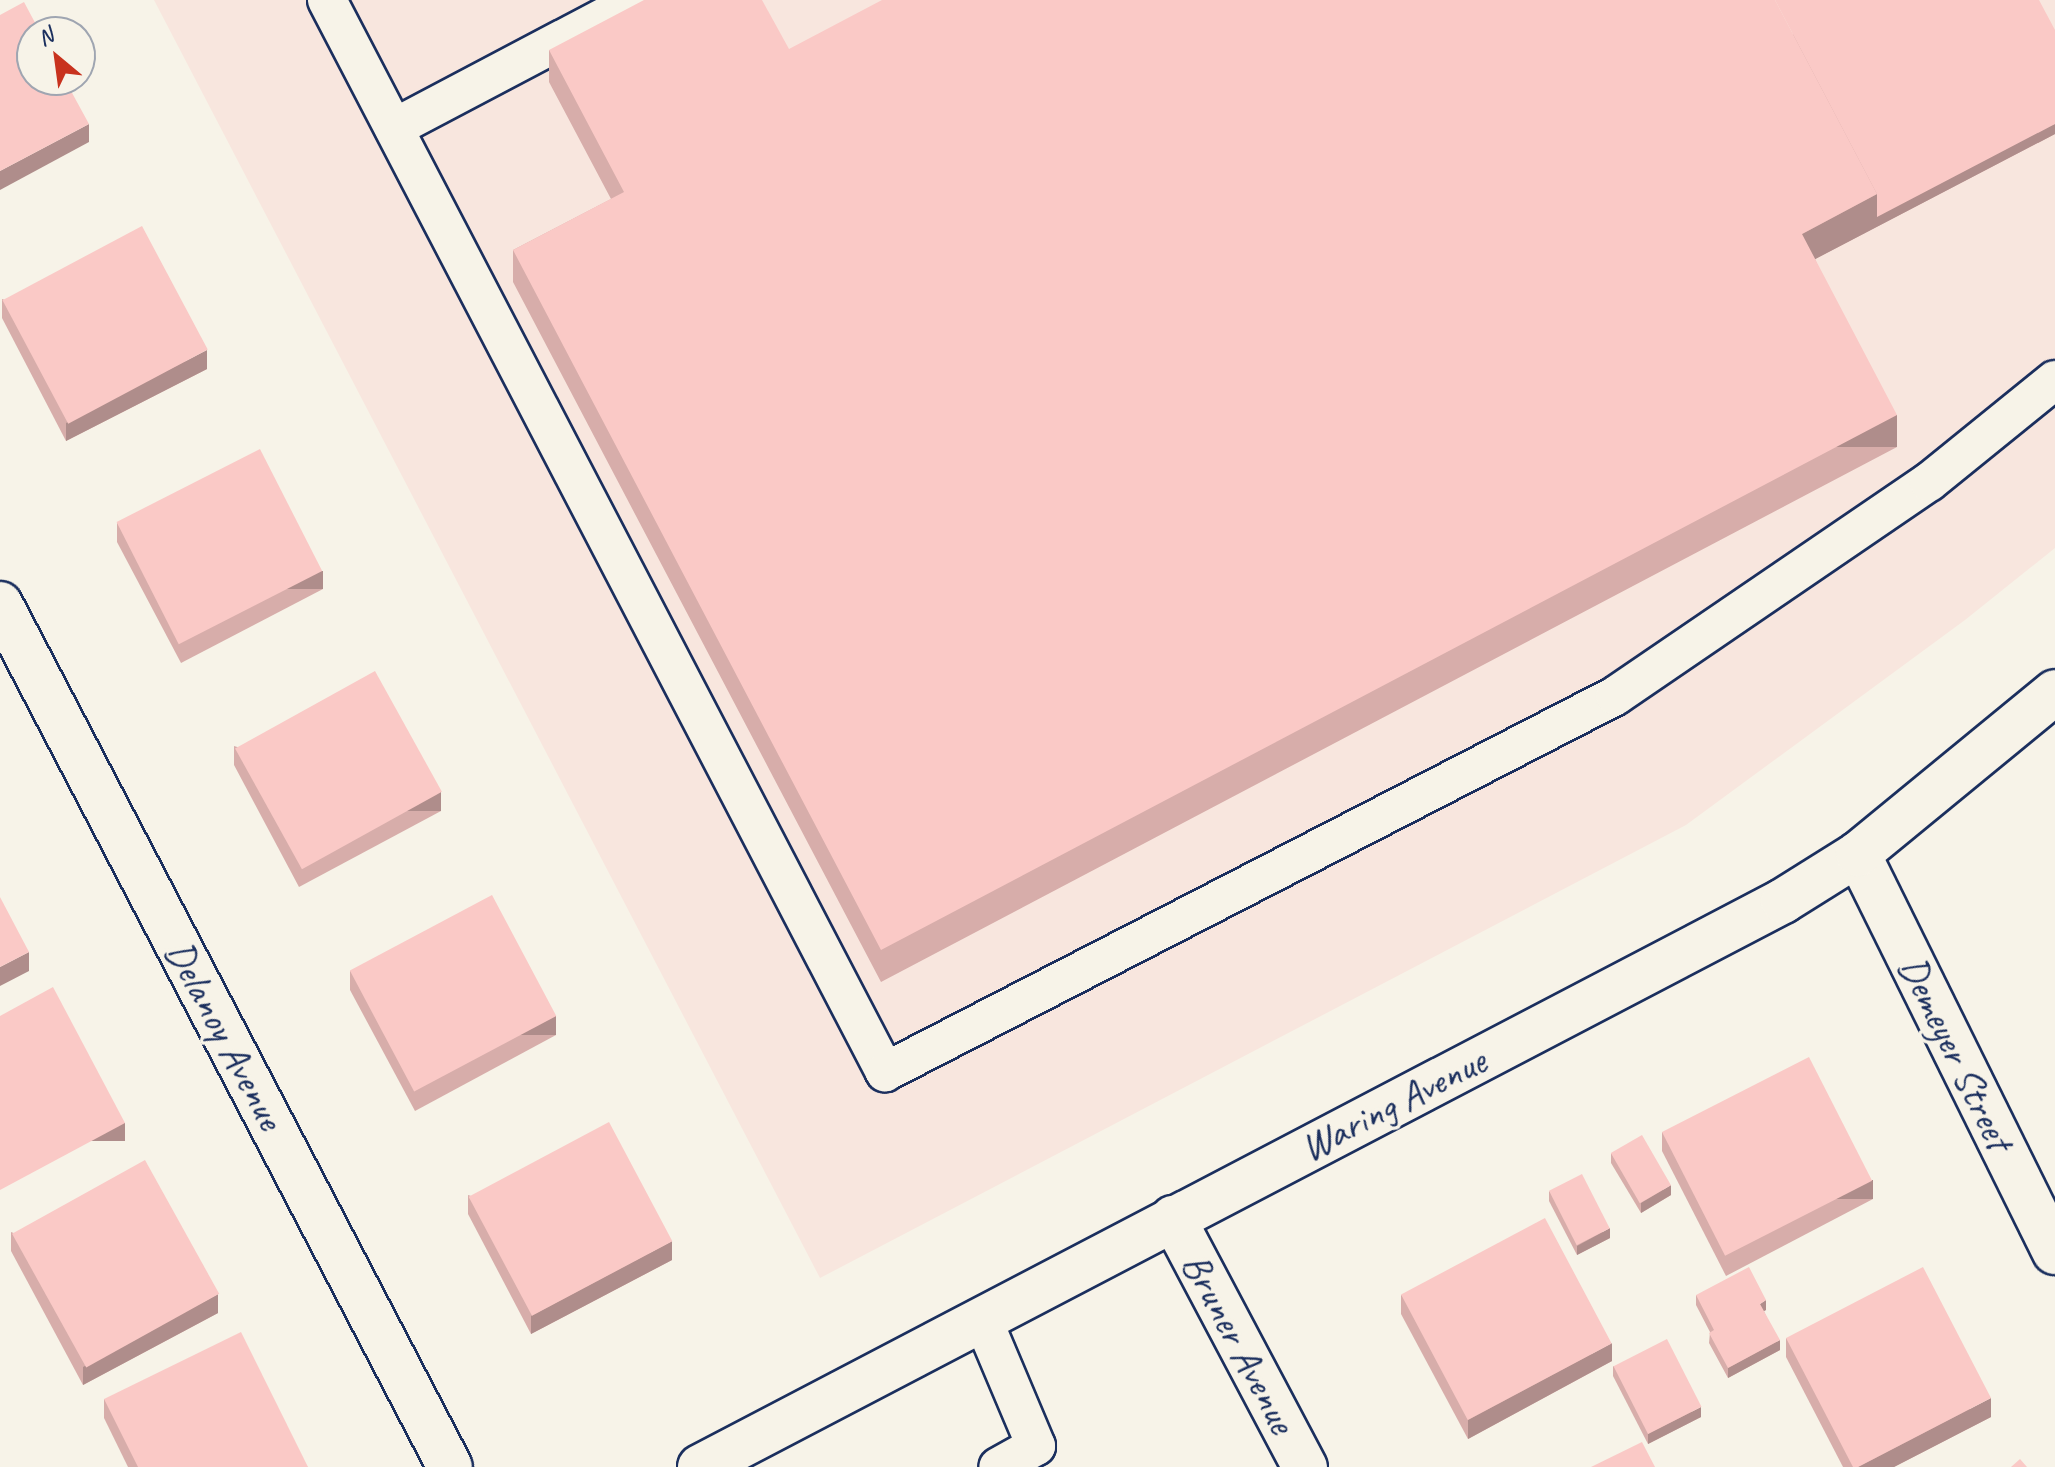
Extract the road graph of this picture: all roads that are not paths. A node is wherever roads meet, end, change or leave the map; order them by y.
1 (327, 0) edge
2 (637, 0) edge
3 (394, 128) junction
4 (2055, 380) edge
5 (0, 604) edge
6 (2055, 692) edge
7 (1858, 854) junction
8 (1173, 1218) junction
9 (2055, 1252) edge
10 (982, 1318) junction
11 (450, 1467) edge
12 (700, 1467) edge
13 (998, 1467) edge
14 (1305, 1467) edge

1 - 3 lane
2 - 3 lane
3 - 4 lane
5 - 11 street, Delanoy Avenue
6 - 7 street, Waring Avenue
7 - 8 street, Waring Avenue
7 - 9 street, Demeyer Street
8 - 10 street, Waring Avenue
8 - 14 street, Bruner Avenue
10 - 12 street, Waring Avenue
10 - 13 lane

